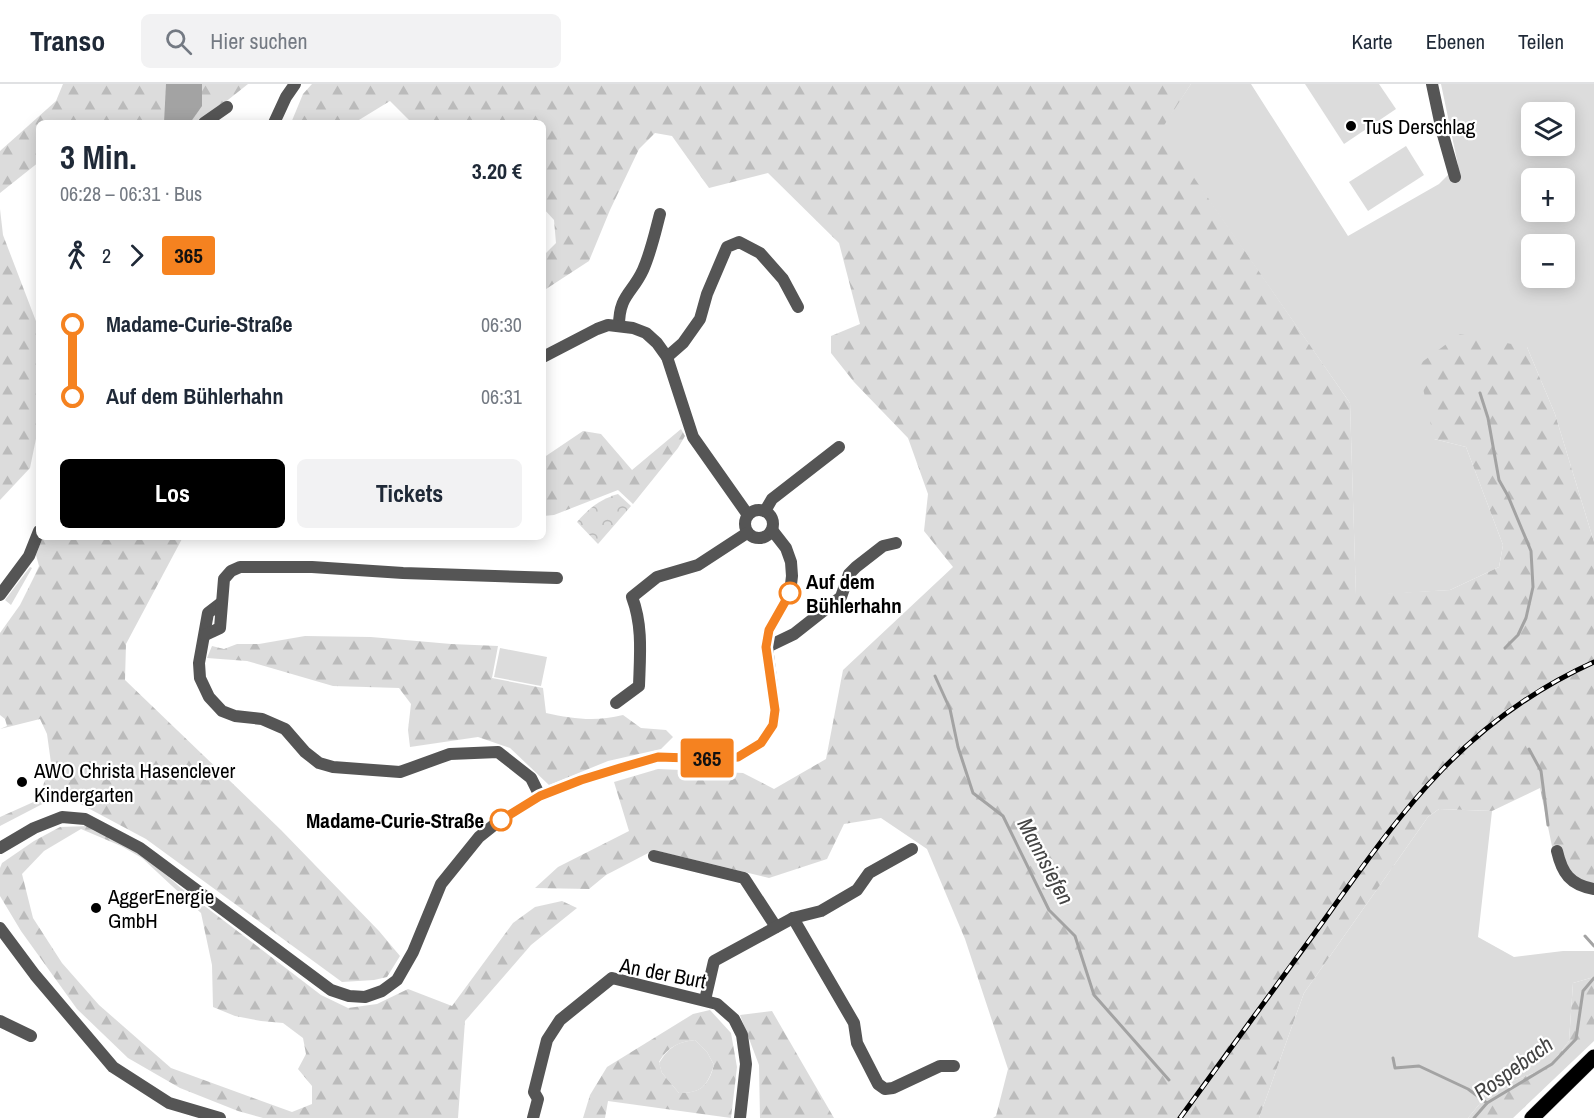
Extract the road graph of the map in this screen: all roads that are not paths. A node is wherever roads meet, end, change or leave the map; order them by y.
1 (295, 84) edge
2 (1432, 84) edge
3 (226, 107) dead end
4 (208, 120) edge
5 (275, 120) edge
6 (1442, 131) junction
7 (1436, 144) dead end
8 (1455, 177) dead end
9 (660, 214) dead end
10 (798, 307) dead end
11 (619, 326) junction
12 (546, 355) edge
13 (667, 357) junction
14 (839, 447) dead end
15 (765, 511) junction
16 (748, 514) junction
17 (772, 530) junction
18 (747, 533) junction
19 (36, 538) edge
20 (896, 543) dead end
21 (557, 578) dead end
22 (0, 595) edge
23 (766, 647) junction
24 (616, 703) dead end
25 (540, 796) junction
26 (0, 848) edge
27 (912, 849) dead end
28 (1557, 851) dead end
29 (654, 856) dead end
30 (1594, 889) edge
31 (792, 918) junction
32 (776, 927) junction
33 (0, 928) edge
34 (705, 1000) junction
35 (0, 1021) edge
36 (31, 1036) dead end
37 (1594, 1057) edge
38 (954, 1066) dead end
39 (220, 1118) edge
40 (533, 1118) edge
41 (740, 1118) edge
42 (1532, 1118) edge

1 - 5 street
2 - 6 street
3 - 4 street
6 - 7 street
6 - 8 street
9 - 11 street
10 - 13 street
11 - 12 street
11 - 13 street
13 - 16 street
14 - 15 street
15 - 16 street
15 - 17 street
16 - 18 street
17 - 18 street
17 - 23 street
18 - 24 street
19 - 22 street
20 - 23 street
21 - 25 street
23 - 25 street
25 - 26 street
27 - 31 street
28 - 30 street
29 - 32 street
31 - 32 street
31 - 38 street
32 - 34 street
33 - 39 street
34 - 40 street, An der Burt
34 - 41 street, An der Burt
35 - 36 street
37 - 42 main road

